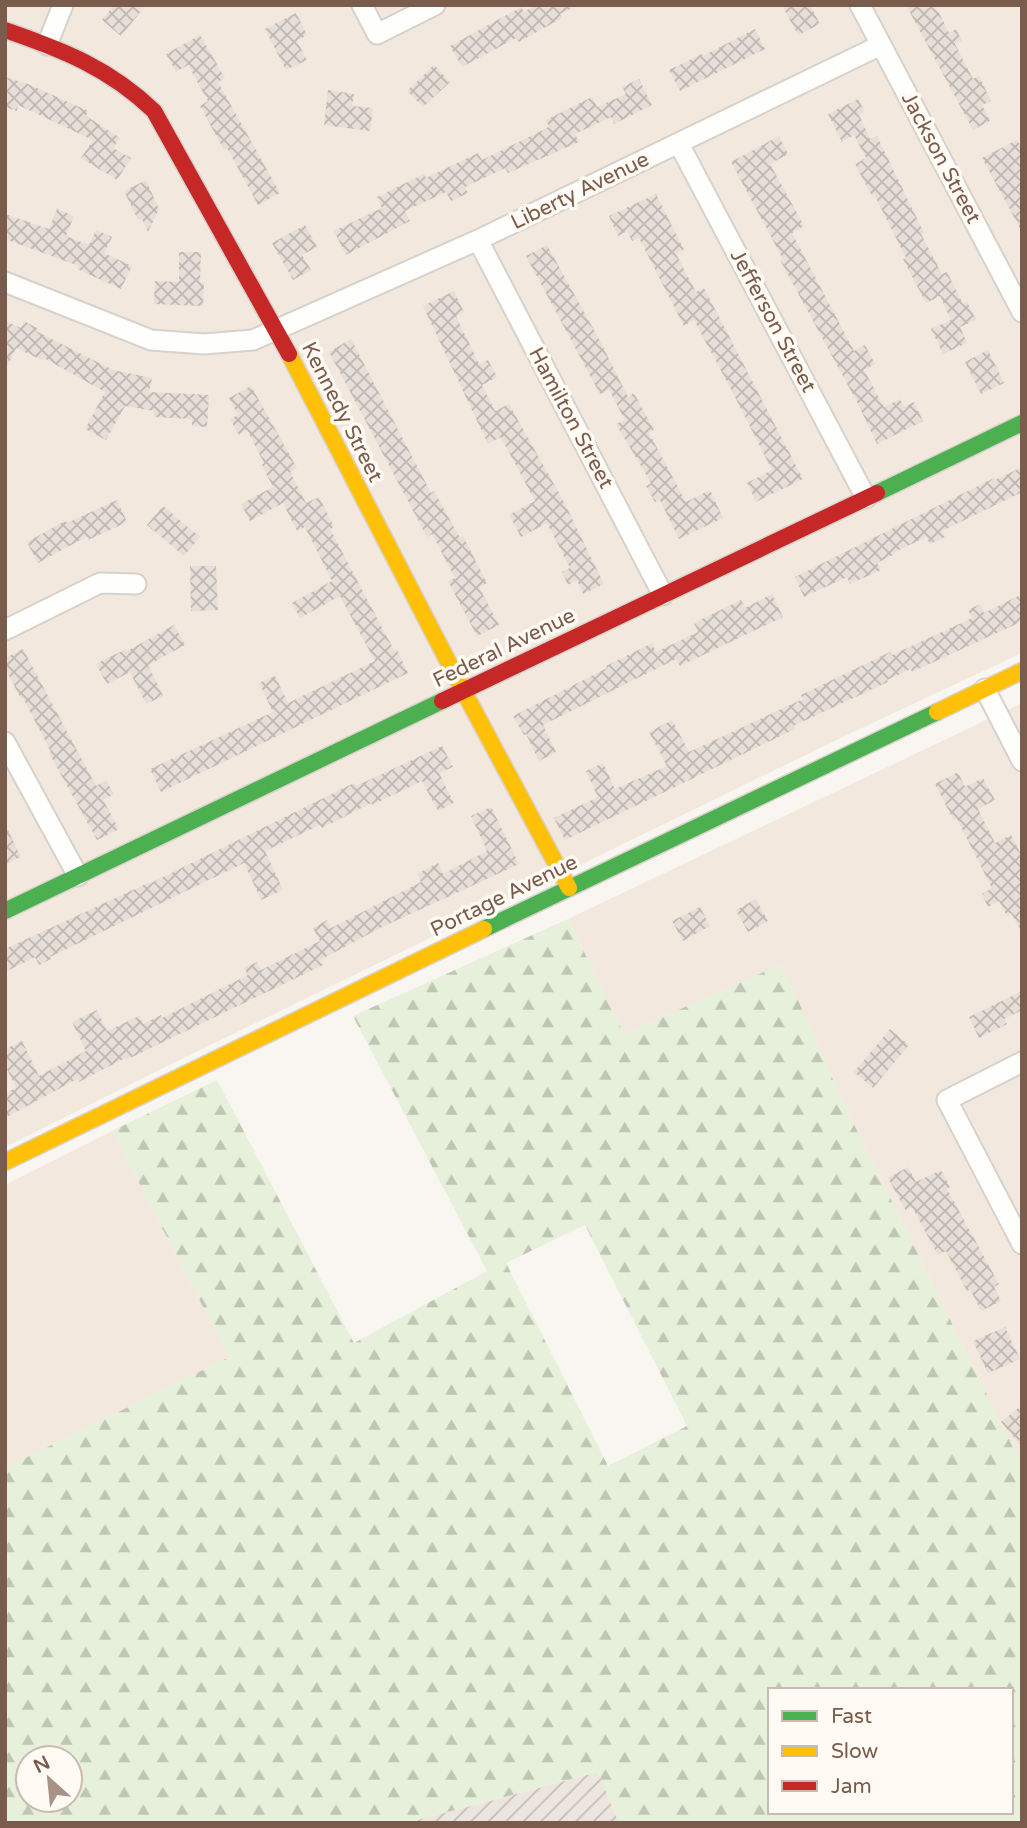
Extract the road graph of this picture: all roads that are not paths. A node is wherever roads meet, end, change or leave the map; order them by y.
1 (63, 5) edge
2 (362, 5) edge
3 (435, 5) edge
4 (860, 5) edge
5 (5, 30) edge
6 (47, 45) junction
7 (881, 45) junction
8 (679, 144) junction
9 (478, 240) junction
10 (5, 282) edge
11 (1022, 312) edge
12 (277, 331) junction
13 (1022, 423) edge
14 (866, 498) junction
15 (136, 584) dead end
16 (663, 595) junction
17 (5, 630) edge
18 (1022, 671) edge
19 (985, 689) junction
20 (463, 691) junction
21 (5, 742) edge
22 (1022, 761) edge
23 (78, 876) junction
24 (569, 888) junction
25 (5, 911) edge
26 (1022, 1062) edge
27 (5, 1162) edge
28 (1022, 1244) edge

1 - 6 street
2 - 3 street
4 - 7 street, Jackson Street
5 - 6 street, Kennedy Street
6 - 12 street, Kennedy Street
7 - 8 street, Liberty Avenue
7 - 11 street, Jackson Street
8 - 9 street, Liberty Avenue
8 - 14 street, Jefferson Street
9 - 12 street, Liberty Avenue
9 - 16 street, Hamilton Street
10 - 12 street, Liberty Avenue
12 - 20 street, Kennedy Street
13 - 14 street, Federal Avenue
14 - 16 street, Federal Avenue
15 - 17 street
16 - 20 street, Federal Avenue
18 - 19 street, Portage Avenue
19 - 22 street
19 - 24 street, Portage Avenue
20 - 23 street, Federal Avenue
20 - 24 street, Kennedy Street
21 - 23 street
23 - 25 street, Federal Avenue
24 - 27 street, Portage Avenue
26 - 28 street

